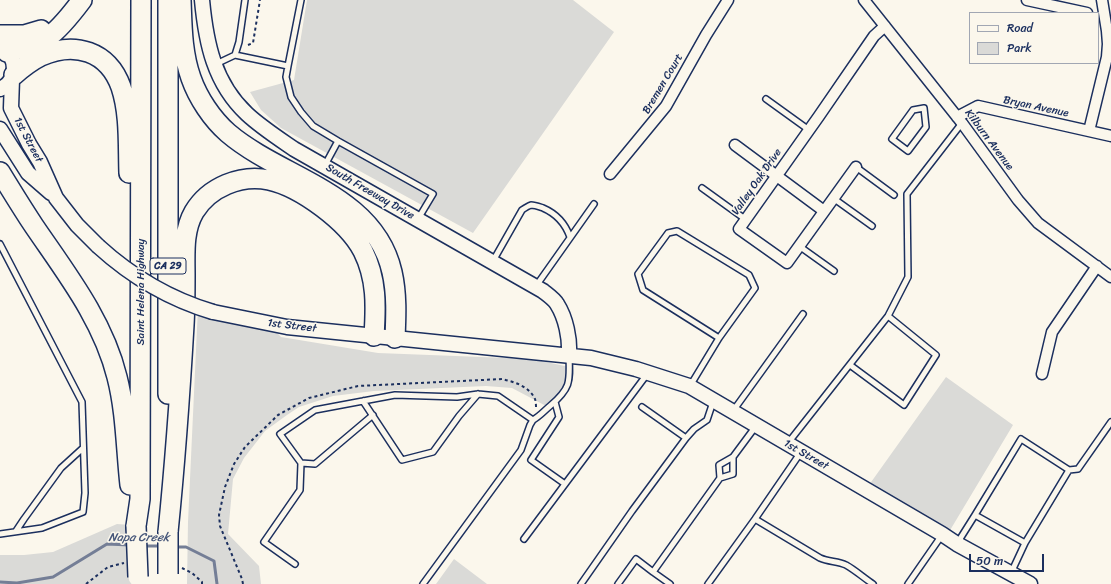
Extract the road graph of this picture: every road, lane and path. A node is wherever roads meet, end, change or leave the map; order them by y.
1 (82, 0) edge
2 (142, 0) edge
3 (168, 0) edge
4 (181, 0) edge
5 (202, 0) edge
6 (245, 0) edge
7 (260, 0) edge
8 (301, 0) edge
9 (728, 0) edge
10 (864, 0) edge
11 (1027, 0) edge
12 (1102, 0) edge
13 (1082, 12) edge
14 (1102, 16) edge
15 (885, 26) junction
16 (2, 45) edge
17 (248, 45) dead end
18 (235, 55) junction
19 (214, 64) junction
20 (288, 66) junction
21 (13, 77) junction
22 (0, 89) edge
23 (766, 99) dead end
24 (924, 108) joint
25 (959, 120) junction
26 (0, 129) edge
27 (809, 130) junction
28 (1090, 131) junction
29 (1111, 136) edge
30 (338, 141) junction
31 (735, 145) dead end
32 (324, 166) junction
33 (856, 167) joint
34 (0, 172) edge
35 (610, 174) dead end
36 (777, 175) junction
37 (702, 188) dead end
38 (894, 195) dead end
39 (56, 198) junction
40 (834, 198) junction
41 (594, 204) dead end
42 (824, 211) junction
43 (745, 219) junction
44 (417, 220) junction
45 (872, 226) dead end
46 (570, 237) junction
47 (0, 244) edge
48 (799, 246) junction
49 (493, 262) junction
50 (1097, 266) junction
51 (834, 271) dead end
52 (1111, 277) edge
53 (536, 286) junction
54 (803, 314) dead end
55 (888, 316) junction
56 (374, 336) junction
57 (395, 338) junction
58 (719, 338) junction
59 (569, 355) junction
60 (141, 365) junction
61 (850, 365) junction
62 (648, 372) junction
63 (1042, 374) dead end
64 (690, 386) junction
65 (478, 394) junction
66 (714, 400) junction
67 (363, 401) junction
68 (555, 402) junction
69 (642, 407) dead end
70 (732, 411) junction
71 (373, 415) junction
72 (533, 420) junction
73 (1111, 422) edge
74 (756, 426) junction
75 (686, 438) junction
76 (787, 444) junction
77 (83, 448) junction
78 (801, 452) junction
79 (733, 458) junction
80 (301, 463) junction
81 (1069, 470) junction
82 (720, 478) junction
83 (565, 484) junction
84 (975, 515) junction
85 (755, 519) junction
86 (136, 526) junction
87 (16, 532) junction
88 (168, 532) junction
89 (0, 534) edge
90 (942, 534) junction
91 (524, 539) dead end
92 (1025, 543) junction
93 (957, 544) junction
94 (295, 564) dead end
95 (653, 572) junction
96 (1010, 573) junction
97 (168, 579) edge
98 (138, 581) edge
99 (1028, 583) edge
100 (423, 584) edge
101 (581, 584) edge
102 (618, 584) edge
103 (670, 584) edge
104 (708, 584) edge
105 (873, 584) edge
106 (908, 584) edge

1 - 16 highway
2 - 60 highway, Saint Helena Highway / CA 29
3 - 88 highway, CA 29
4 - 57 highway
5 - 19 main road, South Freeway Drive
6 - 18 lane
7 - 17 path
8 - 20 lane
9 - 35 street, Bremen Court
10 - 15 street, Kilburn Avenue
11 - 13 street
12 - 14 street
14 - 28 street
15 - 25 street, Kilburn Avenue
15 - 27 street, Valley Oak Drive
16 - 21 main road, 1st Street
18 - 19 lane
18 - 20 lane
19 - 32 main road, South Freeway Drive
20 - 30 lane
21 - 22 main road
21 - 39 main road, 1st Street
21 - 60 highway
23 - 27 lane
24 - 24 lane
25 - 28 street, Bryan Avenue
25 - 50 street, Kilburn Avenue
25 - 55 lane
26 - 39 main road, 1st Street
27 - 36 street, Valley Oak Drive
28 - 29 street, Bryan Avenue
30 - 32 lane
30 - 44 lane
31 - 36 street
32 - 44 main road, South Freeway Drive
33 - 38 lane
33 - 40 street, Valley Oak Drive
34 - 86 highway
36 - 42 street
36 - 43 street, Valley Oak Drive
37 - 43 lane
39 - 56 main road, 1st Street, bridge
40 - 42 street, Valley Oak Drive
40 - 45 lane
41 - 46 lane
42 - 48 street, Valley Oak Drive
43 - 48 street, Valley Oak Drive
44 - 49 main road, South Freeway Drive
46 - 49 lane
46 - 53 lane
47 - 77 lane
48 - 51 lane
49 - 53 main road, South Freeway Drive
50 - 52 street, Kilburn Avenue
50 - 63 street
53 - 59 main road, South Freeway Drive
54 - 70 lane
55 - 61 lane
55 - 61 lane
56 - 57 main road, 1st Street
56 - 88 highway
57 - 59 main road, 1st Street
58 - 58 lane
58 - 64 lane
59 - 62 main road, 1st Street
59 - 68 lane
60 - 86 highway, Saint Helena Highway / CA 29
61 - 76 lane
62 - 64 main road, 1st Street
62 - 83 lane
64 - 66 main road, 1st Street
65 - 67 lane
65 - 71 lane
65 - 72 lane
66 - 70 main road, 1st Street
66 - 75 lane
67 - 71 lane
67 - 80 lane
68 - 72 lane
68 - 83 lane
69 - 75 lane
70 - 74 main road, 1st Street
71 - 80 lane
72 - 100 lane
73 - 81 lane
74 - 76 main road, 1st Street
74 - 79 lane
75 - 101 lane
76 - 78 main road, 1st Street
77 - 87 lane
77 - 87 lane
78 - 85 lane
78 - 90 main road, 1st Street
79 - 82 lane
79 - 82 lane
80 - 94 lane
81 - 84 lane
81 - 92 lane
82 - 95 lane
83 - 91 lane
84 - 92 lane
84 - 93 lane
85 - 104 lane
85 - 105 lane
86 - 98 highway, Saint Helena Highway / CA 29, bridge
87 - 89 lane
88 - 97 highway, CA 29, bridge
90 - 93 main road, 1st Street
90 - 106 lane
92 - 96 lane
93 - 96 main road, 1st Street
95 - 102 lane
95 - 103 lane
96 - 99 main road, 1st Street

